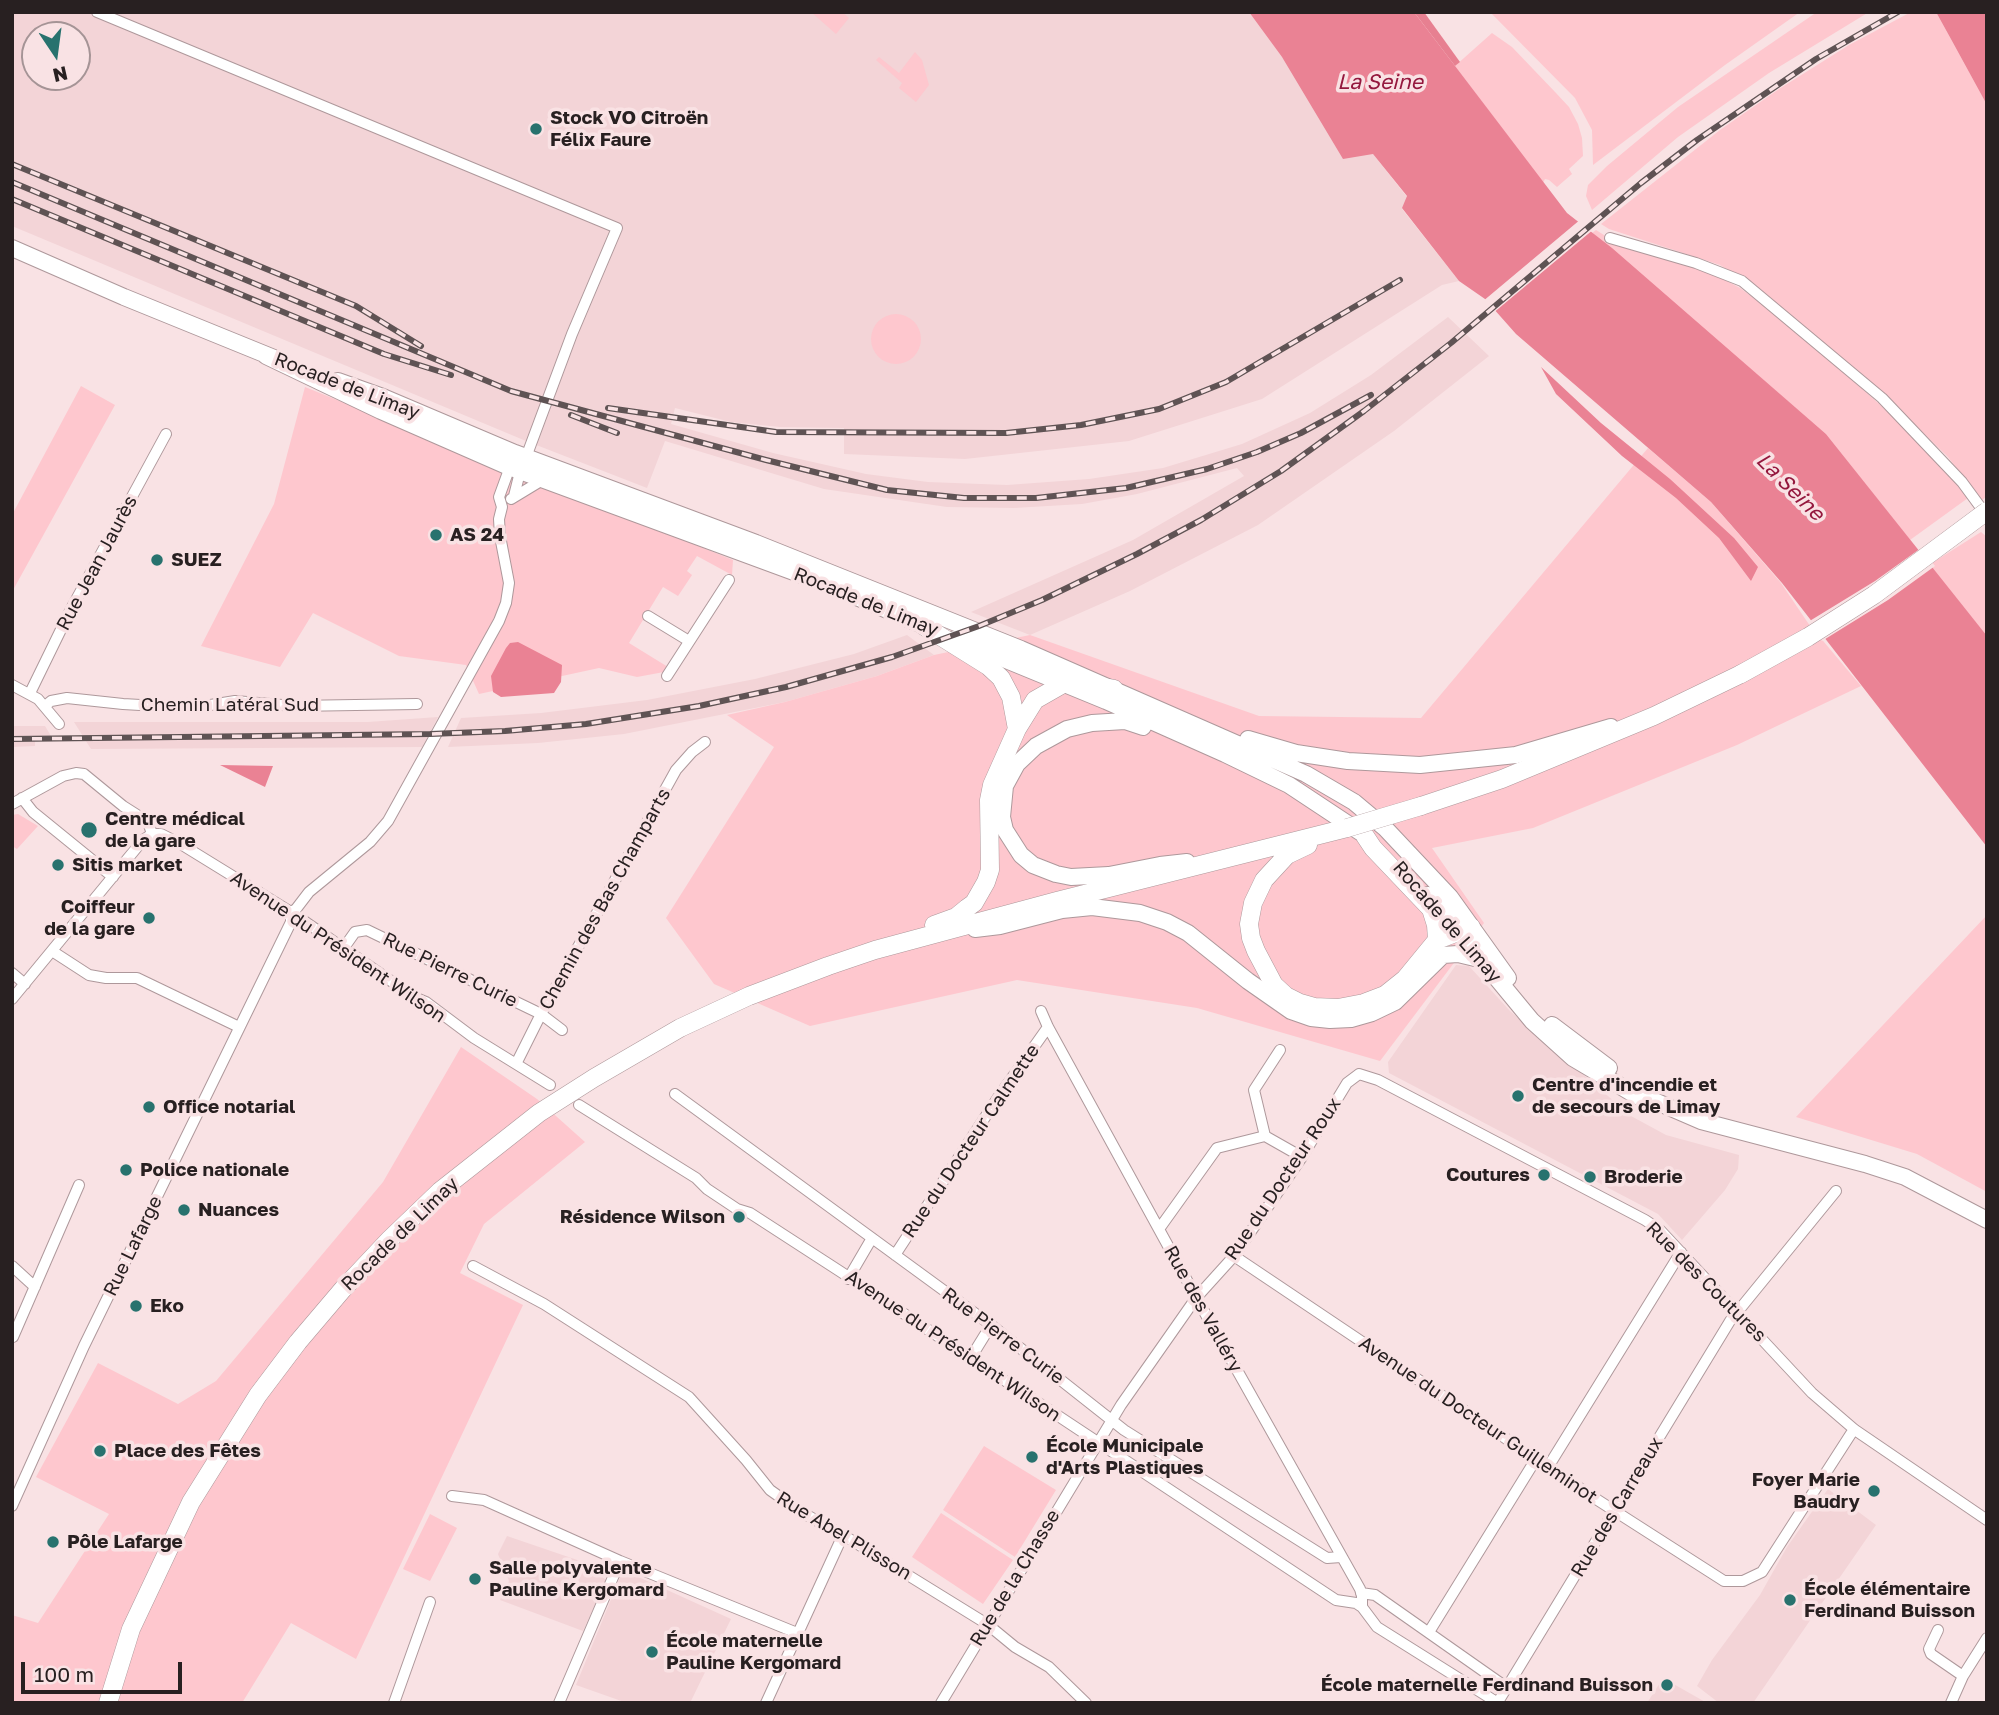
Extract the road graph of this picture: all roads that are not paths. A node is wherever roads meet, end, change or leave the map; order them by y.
1 (97, 12) edge
2 (1610, 238) dead end
3 (12, 248) edge
4 (166, 433) dead end
5 (518, 462) junction
6 (544, 479) junction
7 (514, 496) junction
8 (502, 507) junction
9 (1987, 514) edge
10 (729, 580) dead end
11 (648, 616) dead end
12 (924, 626) junction
13 (689, 641) junction
14 (667, 676) dead end
15 (1063, 684) junction
16 (12, 685) edge
17 (1114, 689) junction
18 (30, 693) junction
19 (417, 704) dead end
20 (1150, 705) junction
21 (45, 706) junction
22 (1654, 716) junction
23 (59, 724) dead end
24 (1017, 729) junction
25 (705, 742) dead end
26 (1225, 754) junction
27 (17, 801) edge
28 (1343, 829) junction
29 (152, 834) junction
30 (1365, 836) junction
31 (1213, 860) junction
32 (113, 877) junction
33 (291, 912) junction
34 (1463, 929) junction
35 (950, 931) junction
36 (1440, 947) junction
37 (343, 949) junction
38 (875, 950) junction
39 (52, 951) junction
40 (1479, 959) junction
41 (12, 973) edge
42 (25, 984) junction
43 (12, 999) edge
44 (1041, 1011) dead end
45 (541, 1014) junction
46 (239, 1027) junction
47 (1048, 1027) junction
48 (562, 1030) dead end
49 (1280, 1050) dead end
50 (516, 1064) junction
51 (1356, 1075) joint
52 (550, 1086) dead end
53 (675, 1094) dead end
54 (1657, 1102) junction
55 (579, 1105) dead end
56 (1265, 1136) junction
57 (1302, 1157) junction
58 (79, 1185) dead end
59 (1836, 1191) dead end
60 (1987, 1220) edge
61 (1159, 1229) junction
62 (872, 1238) junction
63 (1681, 1252) junction
64 (895, 1255) junction
65 (1234, 1256) junction
66 (12, 1266) edge
67 (473, 1266) dead end
68 (848, 1279) junction
69 (35, 1287) junction
70 (1196, 1298) junction
71 (1738, 1313) junction
72 (991, 1325) junction
73 (13, 1337) edge
74 (970, 1359) junction
75 (1111, 1419) junction
76 (1854, 1429) junction
77 (1097, 1442) junction
78 (1536, 1459) junction
79 (1548, 1467) junction
80 (452, 1496) dead end
81 (12, 1506) edge
82 (1614, 1510) junction
83 (1987, 1520) edge
84 (843, 1535) junction
85 (1341, 1557) junction
86 (620, 1561) junction
87 (1361, 1593) junction
88 (430, 1602) dead end
89 (1362, 1607) junction
90 (987, 1624) junction
91 (1938, 1630) dead end
92 (1429, 1632) junction
93 (797, 1633) junction
94 (1987, 1638) edge
95 (1963, 1676) junction
96 (1507, 1687) junction
97 (108, 1703) edge
98 (394, 1703) edge
99 (559, 1703) edge
100 (766, 1703) edge
101 (941, 1703) edge
102 (1086, 1703) edge
103 (1498, 1703) edge
104 (1951, 1703) edge

1 - 5 street
2 - 9 street
3 - 5 main road, Rocade de Limay
4 - 18 street, Rue Jean Jaurès
5 - 6 main road, Rocade de Limay
5 - 7 street
5 - 8 street
5 - 17 main road, Rocade de Limay
6 - 7 street
6 - 12 main road, Rocade de Limay
7 - 8 street
8 - 33 street
9 - 22 main road, bridge
10 - 13 street
11 - 13 street
12 - 15 main road, Rocade de Limay
12 - 24 main road
13 - 14 street
15 - 17 main road
15 - 24 main road
15 - 26 main road, Rocade de Limay
16 - 18 street
17 - 20 main road, Rocade de Limay
18 - 21 street
19 - 21 street, Chemin Latéral Sud
20 - 22 main road
20 - 34 main road, Rocade de Limay
21 - 23 street
22 - 28 main road, bridge
24 - 38 main road
25 - 45 street, Chemin des Bas Champarts
26 - 30 main road, Rocade de Limay
26 - 31 main road
27 - 29 street, Avenue du Président Wilson
27 - 32 street
28 - 31 main road
28 - 36 main road
29 - 32 street
29 - 33 street, Avenue du Président Wilson
30 - 34 main road, Rocade de Limay
30 - 36 main road
31 - 35 main road
32 - 39 street
33 - 37 street, Avenue du Président Wilson
33 - 46 street, Rue Lafarge
34 - 36 main road
34 - 40 main road, Rocade de Limay
34 - 54 main road, Rocade de Limay
35 - 36 main road
35 - 38 main road
36 - 40 main road
37 - 45 street, Rue Pierre Curie
37 - 50 street, Avenue du Président Wilson
38 - 97 main road, Rocade de Limay
39 - 42 street
39 - 46 street
40 - 54 main road, Rocade de Limay
41 - 42 street
42 - 43 street
44 - 47 street, Rue des Valléry
45 - 48 street, Rue Pierre Curie
45 - 50 street, Chemin des Bas Champarts
46 - 81 street, Rue Lafarge
47 - 61 street, Rue des Valléry
47 - 64 street, Rue du Docteur Calmette
49 - 56 street
50 - 52 street, Avenue du Président Wilson
51 - 57 street, Rue du Docteur Roux
51 - 63 street, Rue des Coutures
53 - 62 street, Rue Pierre Curie
54 - 60 main road, Rocade de Limay
55 - 68 street, Avenue du Président Wilson
56 - 57 street
56 - 61 street
57 - 65 street, Rue du Docteur Roux
58 - 69 street
59 - 71 street, Rue des Carreaux
61 - 70 street, Rue des Valléry
62 - 64 street, Rue Pierre Curie
62 - 68 street
63 - 71 street, Rue des Coutures
63 - 79 street
64 - 72 street, Rue Pierre Curie
65 - 70 street, Rue du Docteur Roux
65 - 78 street, Avenue du Docteur Guilleminot
66 - 69 street
67 - 84 street, Rue Abel Plisson
68 - 74 street, Avenue du Président Wilson
69 - 73 street
70 - 75 street, Rue du Docteur Roux
70 - 85 street, Rue des Valléry
71 - 76 street, Rue des Coutures
71 - 82 street, Rue des Carreaux
72 - 74 street
72 - 75 street, Rue Pierre Curie
74 - 77 street, Avenue du Président Wilson
75 - 77 street, Rue de la Chasse
75 - 85 street, Rue Pierre Curie
76 - 82 street, Avenue du Docteur Guilleminot
76 - 83 street, Rue des Coutures
77 - 89 street, Avenue du Président Wilson
77 - 90 street, Rue de la Chasse
78 - 79 street, Avenue du Docteur Guilleminot
78 - 92 street
79 - 82 street, Avenue du Docteur Guilleminot
80 - 86 street
82 - 96 street, Rue des Carreaux
84 - 90 street, Rue Abel Plisson
84 - 93 street
85 - 87 street, Rue des Valléry
86 - 93 street
86 - 99 street
87 - 89 street, Rue des Valléry
87 - 92 street
88 - 98 street
89 - 103 street, Avenue du Président Wilson
90 - 101 street, Rue de la Chasse
90 - 102 street, Rue Abel Plisson
91 - 95 street
92 - 96 street
93 - 100 street
94 - 95 street
95 - 104 street
96 - 103 street, Rue des Carreaux

